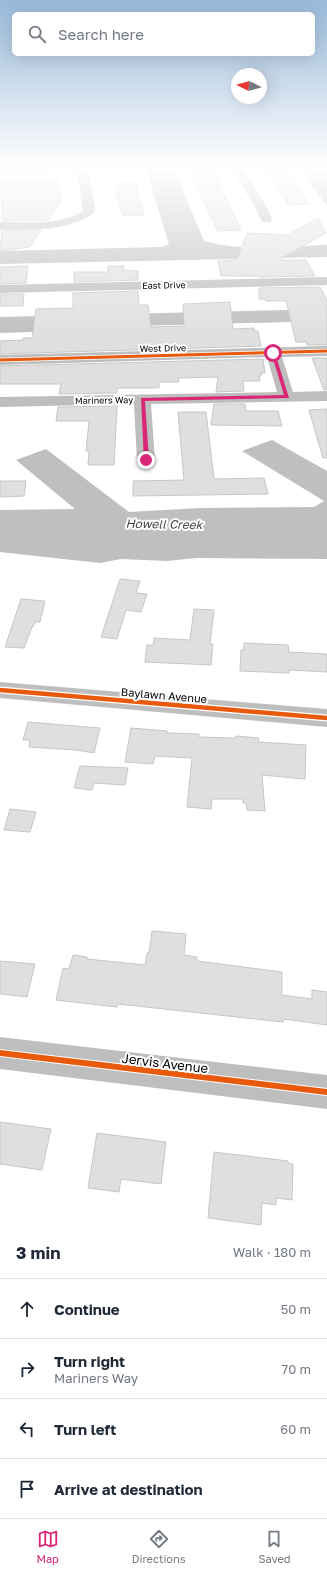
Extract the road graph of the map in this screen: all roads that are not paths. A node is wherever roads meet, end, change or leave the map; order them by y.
1 (48, 224) edge
2 (0, 226) edge
3 (327, 281) edge
4 (0, 289) edge
5 (327, 352) edge
6 (273, 353) junction
7 (0, 360) edge
8 (327, 396) edge
9 (287, 397) junction
10 (142, 399) junction
11 (0, 402) edge
12 (146, 460) dead end
13 (0, 690) edge
14 (327, 718) edge
15 (0, 1053) edge
16 (327, 1092) edge

1 - 2 street
3 - 4 street, East Drive
5 - 6 street, West Drive
6 - 7 street, West Drive
6 - 9 street
8 - 9 street, Mariners Way
9 - 10 street, Mariners Way
10 - 11 street, Mariners Way
10 - 12 street
13 - 14 street, Baylawn Avenue
15 - 16 street, Jervis Avenue

